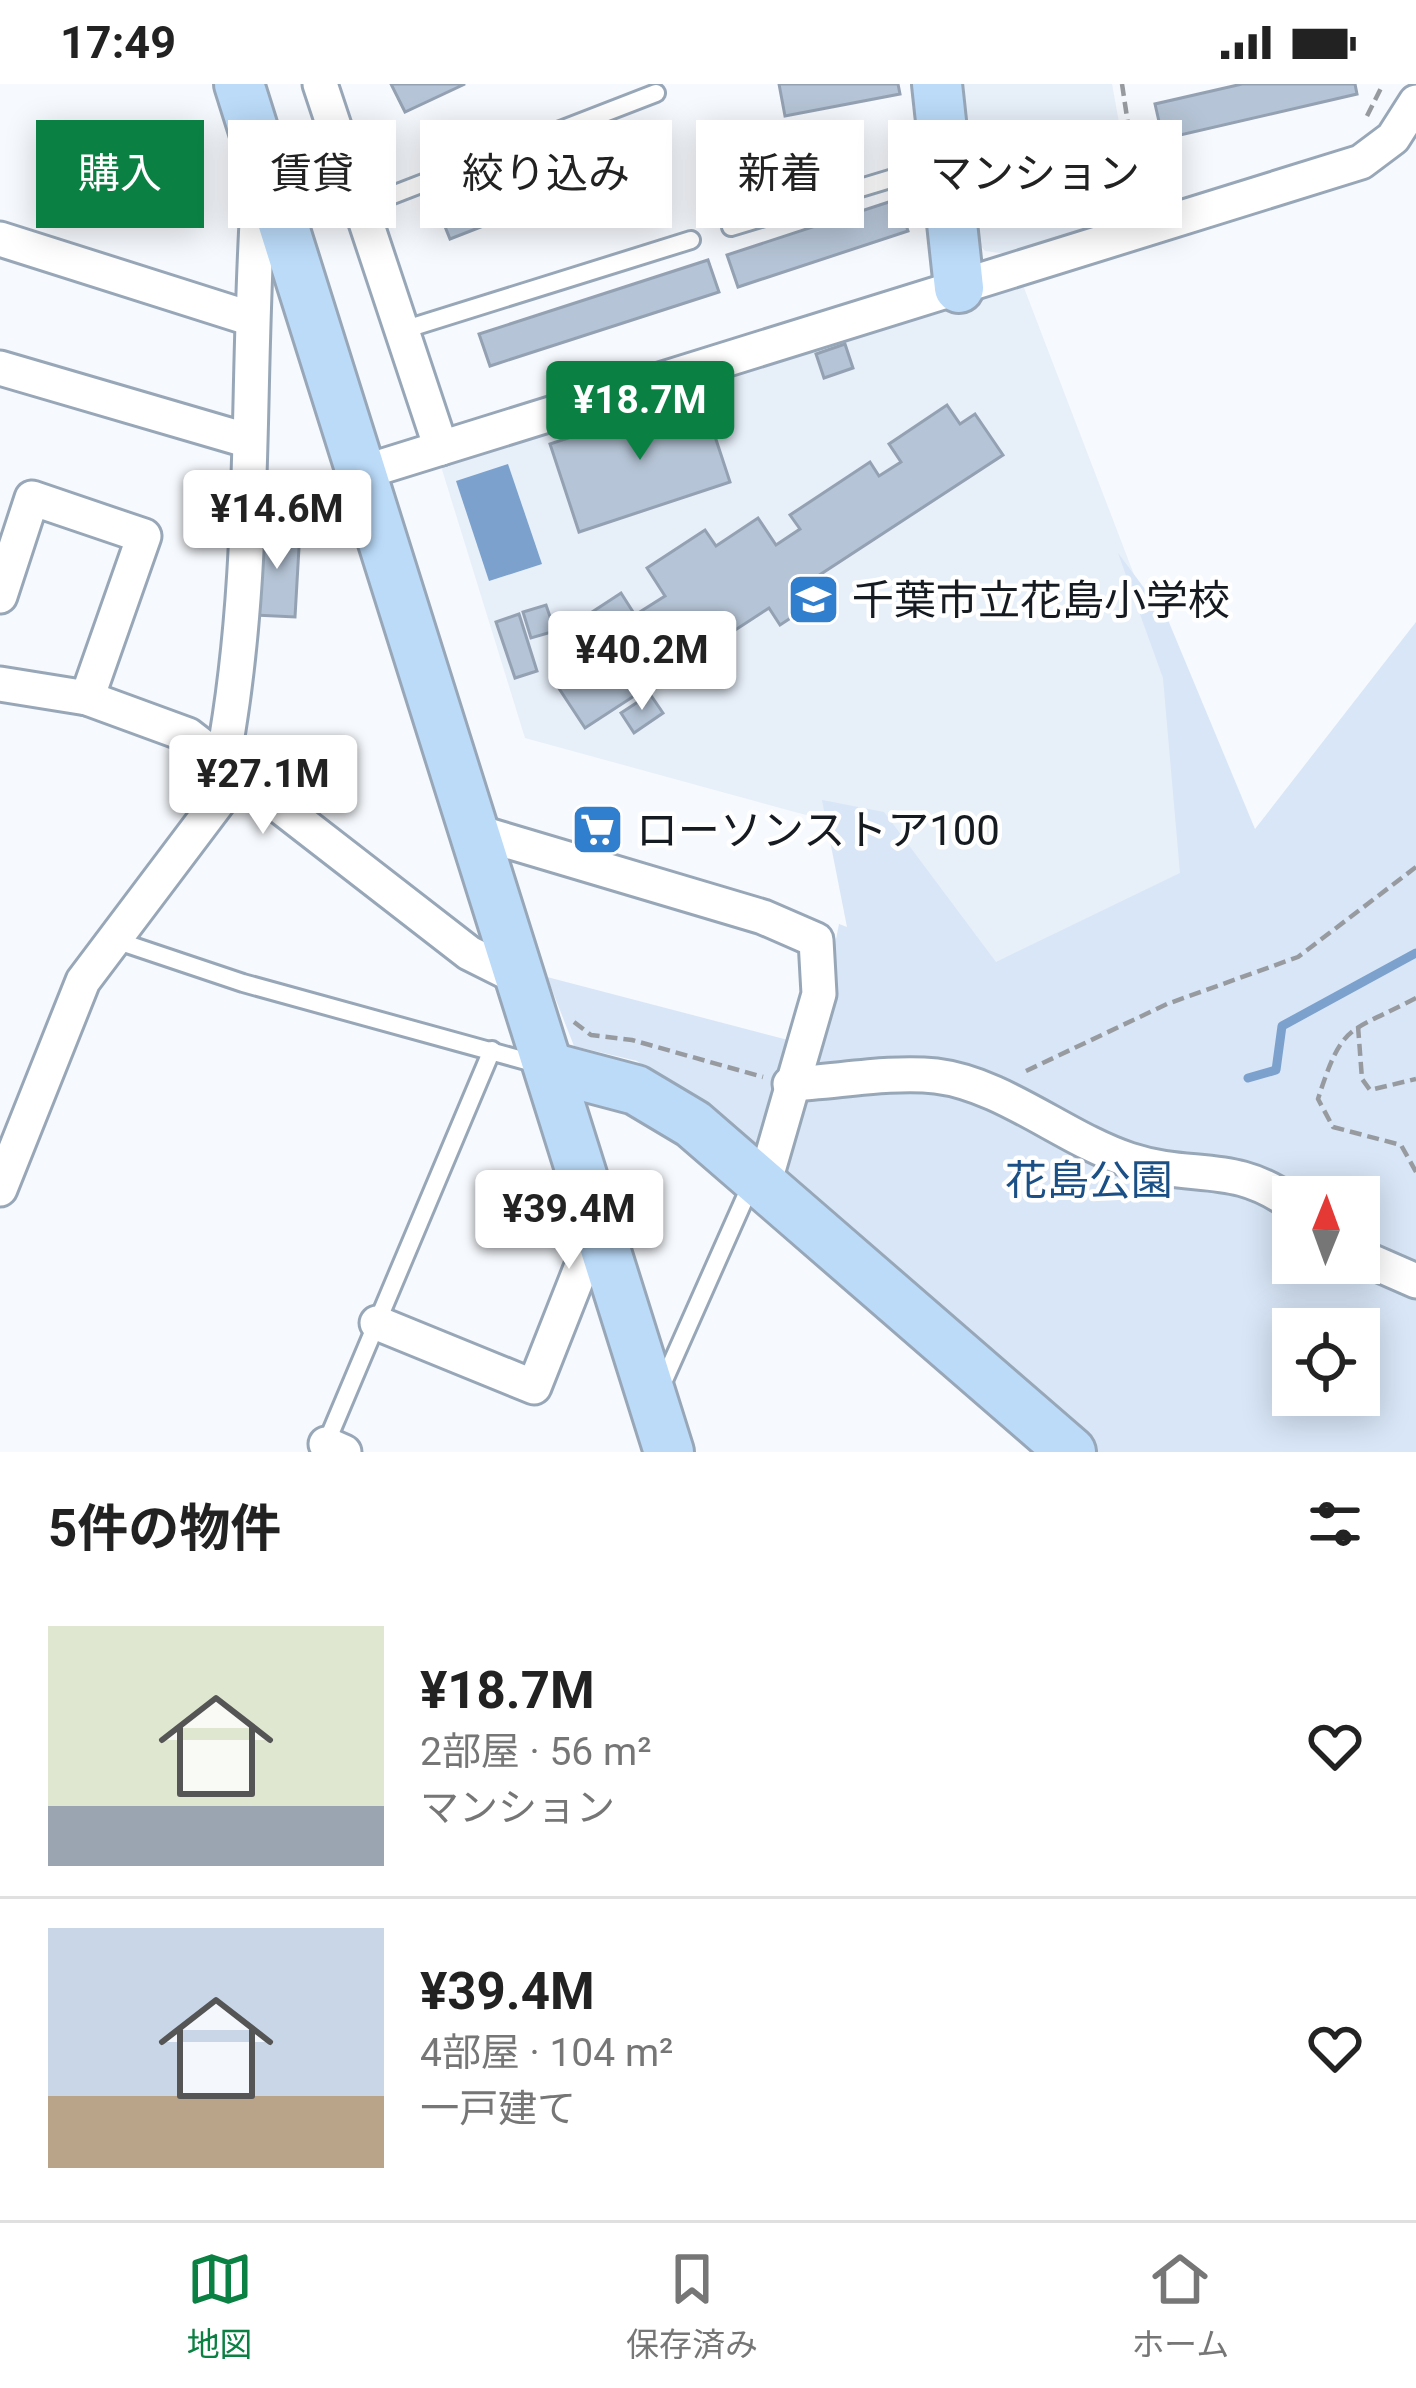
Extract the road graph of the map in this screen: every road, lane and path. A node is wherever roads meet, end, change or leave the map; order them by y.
1 (238, 84) edge
2 (320, 84) edge
3 (938, 84) edge
4 (1122, 84) edge
5 (656, 94) dead end
6 (1416, 102) edge
7 (251, 120) edge
8 (333, 120) edge
9 (942, 120) edge
10 (396, 194) edge
11 (256, 228) edge
12 (286, 228) edge
13 (371, 228) edge
14 (953, 228) edge
15 (1144, 230) junction
16 (0, 239) edge
17 (691, 240) dead end
18 (959, 288) junction
19 (249, 318) junction
20 (404, 330) junction
21 (0, 368) edge
22 (247, 440) junction
23 (441, 448) junction
24 (364, 472) junction
25 (0, 596) edge
26 (0, 684) edge
27 (87, 698) junction
28 (231, 767) junction
29 (474, 831) junction
30 (1416, 867) edge
31 (118, 941) junction
32 (523, 980) junction
33 (1416, 998) edge
34 (562, 1013) dead end
35 (1358, 1026) junction
36 (492, 1050) junction
37 (549, 1067) junction
38 (1416, 1079) edge
39 (790, 1084) junction
40 (982, 1091) junction
41 (1416, 1172) edge
42 (760, 1178) junction
43 (1272, 1188) edge
44 (0, 1189) edge
45 (598, 1225) junction
46 (1380, 1265) edge
47 (1416, 1281) edge
48 (377, 1323) junction
49 (657, 1435) edge
50 (331, 1449) edge
51 (1071, 1452) edge

1 - 7 street
2 - 8 street
3 - 9 street
4 - 15 path
5 - 10 lane
6 - 15 street
11 - 19 street
12 - 24 street
13 - 20 street
14 - 18 street
15 - 18 street
16 - 19 street
17 - 20 lane
18 - 23 street
19 - 22 street
20 - 23 street
21 - 22 street
22 - 28 street
23 - 24 street
24 - 29 street
25 - 27 street
26 - 27 street
27 - 28 street
28 - 31 street
28 - 32 street
29 - 32 street
29 - 39 street
30 - 40 path
31 - 36 lane
31 - 44 street
32 - 37 street
33 - 35 path
34 - 39 path
35 - 38 path
35 - 41 path
36 - 37 lane
36 - 48 lane
37 - 42 street
37 - 45 street
39 - 40 street
39 - 42 street
40 - 43 street
42 - 49 lane
42 - 51 street
45 - 48 street
45 - 49 street
46 - 47 street
48 - 50 lane

